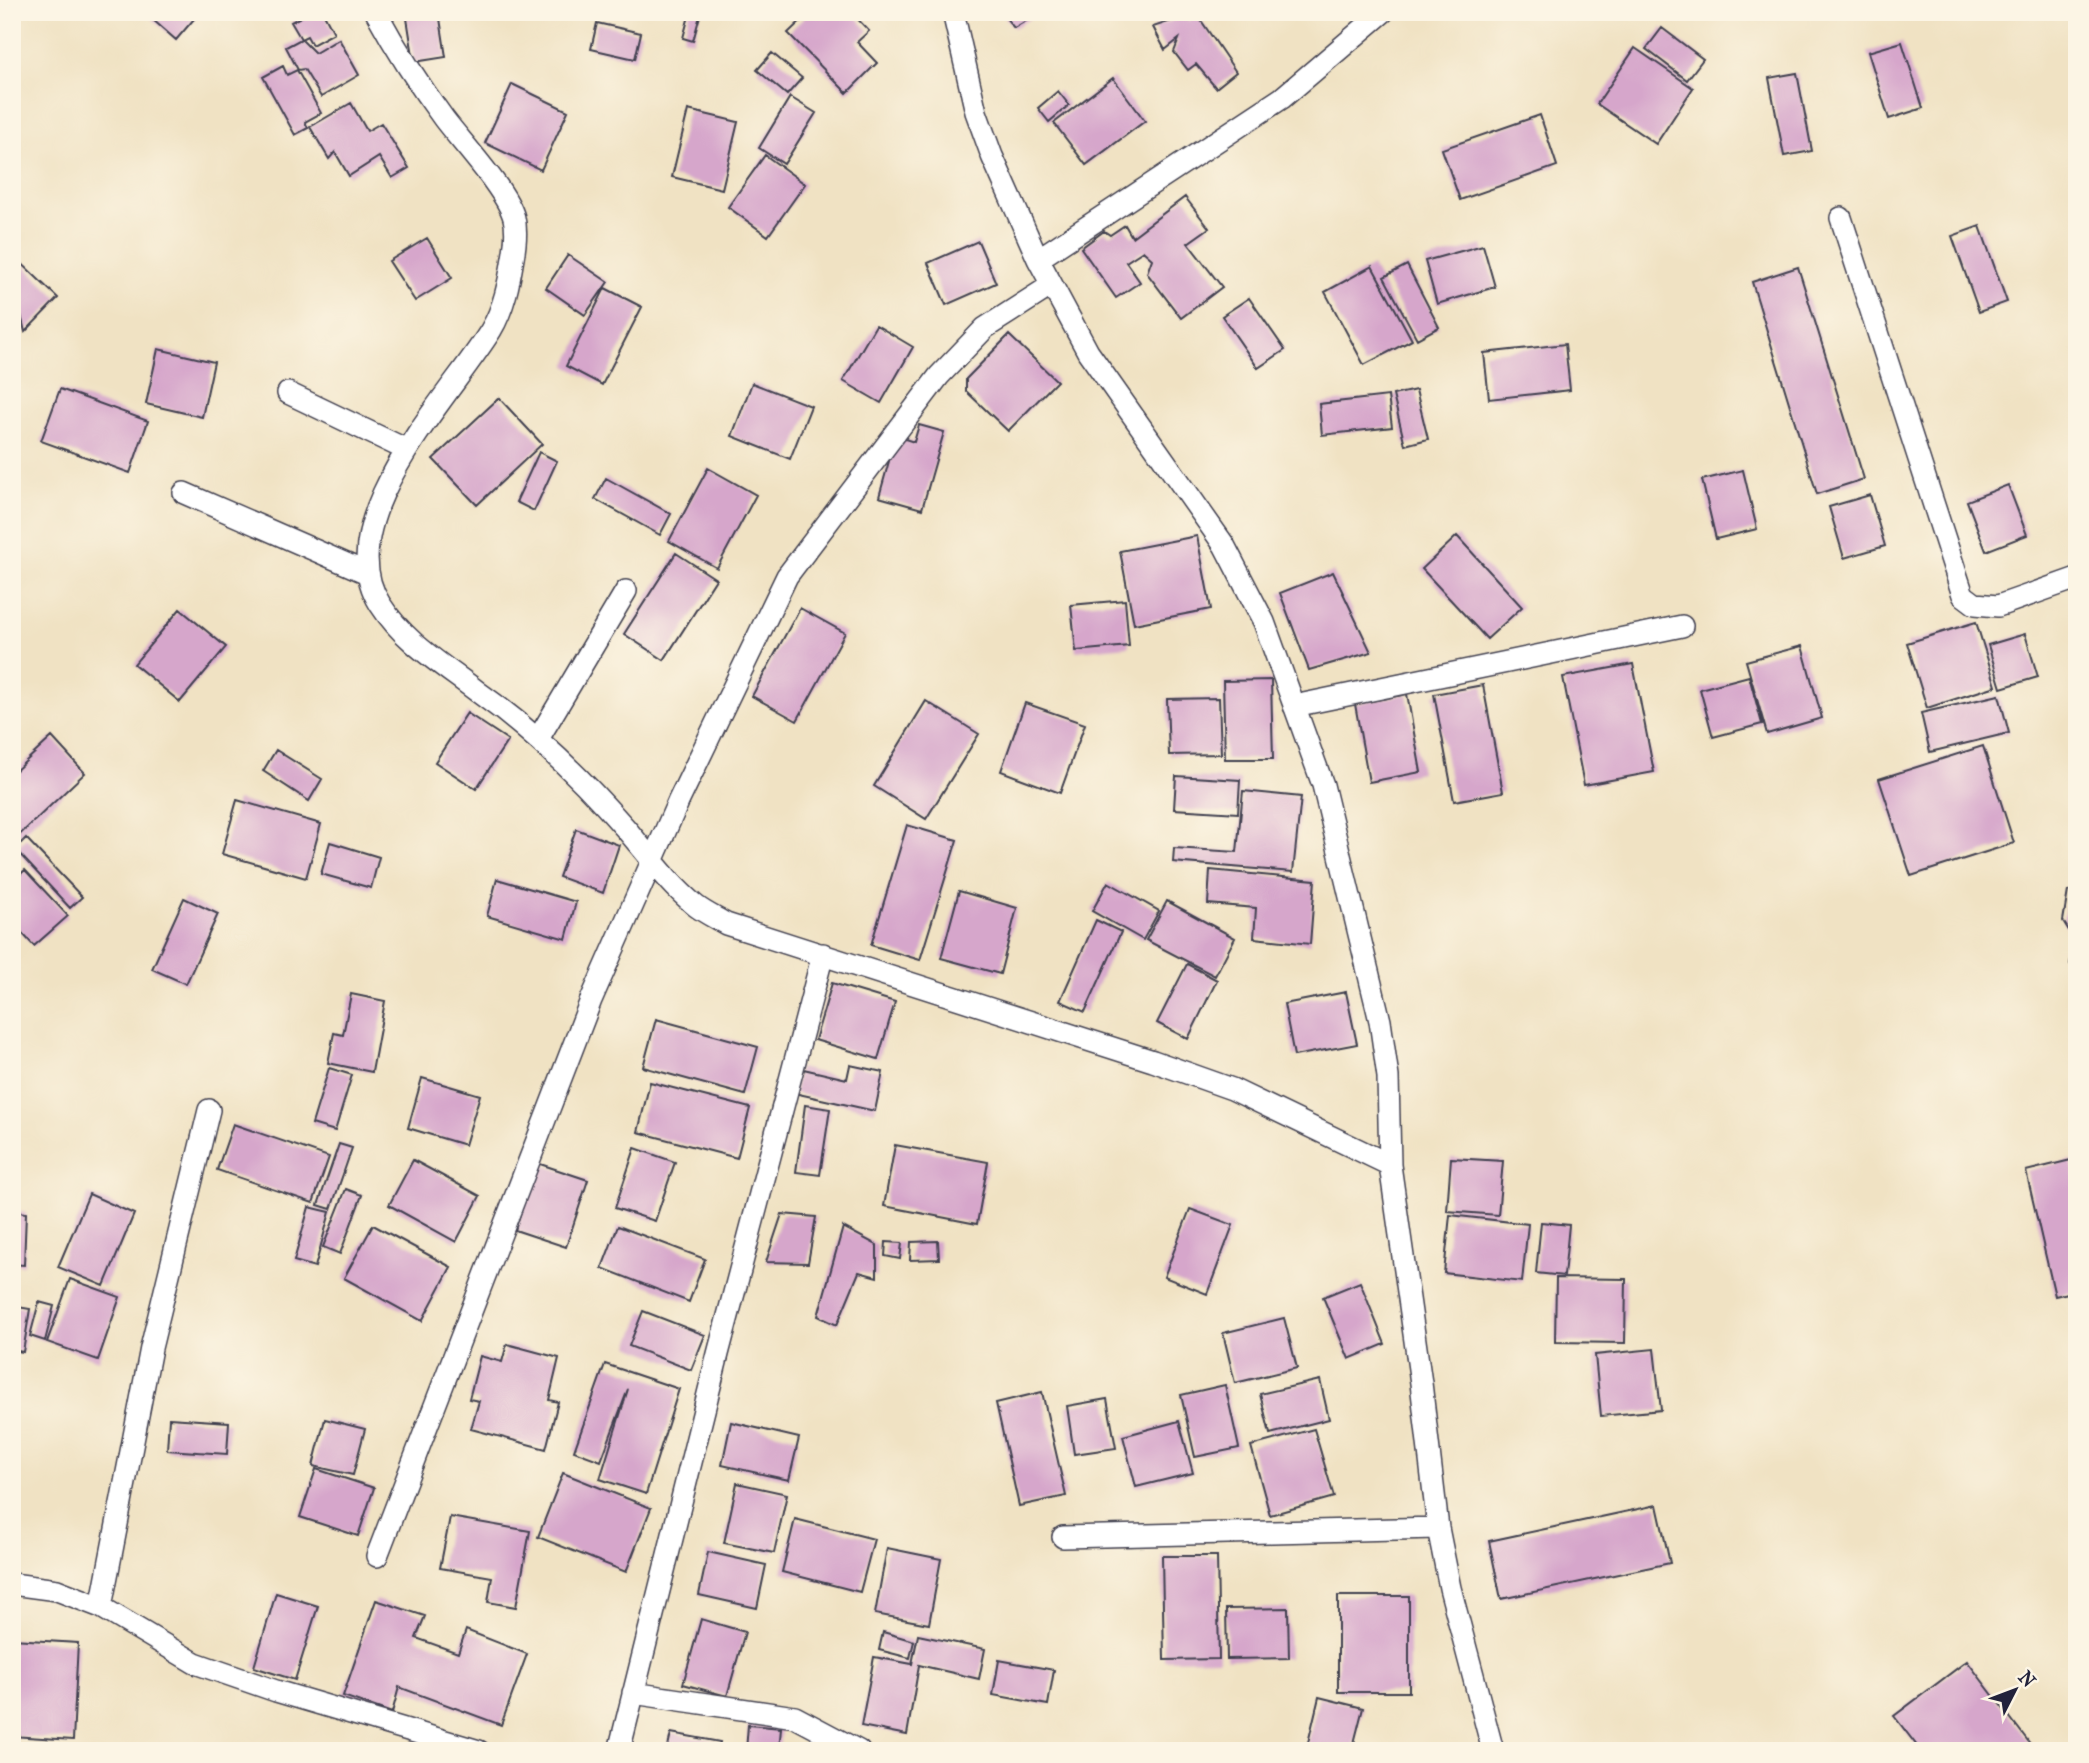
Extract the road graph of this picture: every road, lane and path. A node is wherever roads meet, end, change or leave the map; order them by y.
1 (376, 12) edge
2 (953, 12) edge
3 (1383, 12) edge
4 (1841, 218) dead end
5 (1038, 259) junction
6 (1052, 285) junction
7 (288, 393) dead end
8 (407, 450) junction
9 (184, 493) dead end
10 (367, 573) junction
11 (2077, 579) edge
12 (626, 592) dead end
13 (1682, 626) dead end
14 (1294, 706) junction
15 (538, 739) junction
16 (653, 861) junction
17 (823, 954) junction
18 (209, 1111) dead end
19 (1390, 1165) junction
20 (1438, 1528) junction
21 (1063, 1537) dead end
22 (377, 1556) dead end
23 (12, 1584) edge
24 (100, 1606) junction
25 (633, 1693) junction
26 (479, 1751) edge
27 (619, 1751) edge
28 (859, 1751) edge
29 (1493, 1751) edge

1 - 8 street
2 - 5 street
3 - 5 street
4 - 11 street
5 - 6 street
6 - 14 street
6 - 16 street
7 - 8 street
8 - 10 street
9 - 10 street
10 - 15 street
12 - 15 street
13 - 14 street
14 - 19 street
15 - 16 street
16 - 17 street
16 - 22 street
17 - 19 street
17 - 25 street
18 - 24 street
19 - 20 street
20 - 21 street
20 - 29 street
23 - 24 street
24 - 26 street
25 - 27 street
25 - 28 street

